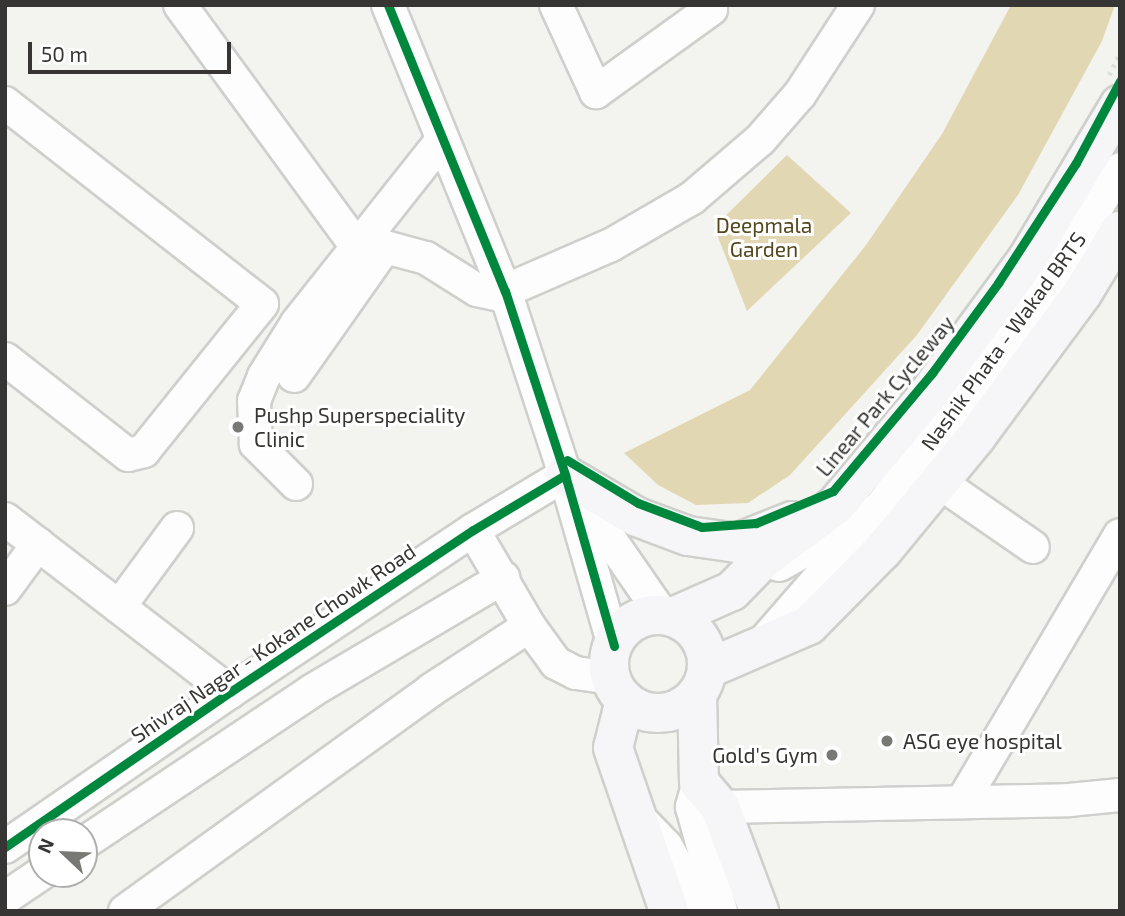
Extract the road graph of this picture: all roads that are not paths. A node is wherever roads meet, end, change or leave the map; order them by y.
1 (180, 5) edge
2 (388, 5) edge
3 (556, 5) edge
4 (706, 5) edge
5 (858, 5) edge
6 (5, 103) edge
7 (1120, 104) edge
8 (442, 140) junction
9 (1120, 169) edge
10 (1120, 231) edge
11 (357, 247) junction
12 (505, 294) junction
13 (247, 323) junction
14 (5, 359) edge
15 (287, 362) junction
16 (565, 475) junction
17 (939, 482) junction
18 (296, 484) dead end
19 (835, 506) junction
20 (880, 508) junction
21 (5, 519) edge
22 (177, 528) dead end
23 (473, 530) junction
24 (1120, 535) edge
25 (38, 544) junction
26 (1033, 547) dead end
27 (1110, 574) edge
28 (503, 578) junction
29 (5, 589) edge
30 (732, 592) junction
31 (119, 607) junction
32 (668, 617) junction
33 (529, 626) junction
34 (759, 647) junction
35 (617, 675) junction
36 (702, 681) junction
37 (229, 692) junction
38 (709, 794) junction
39 (1120, 795) edge
40 (962, 802) junction
41 (635, 814) junction
42 (98, 834) edge
43 (5, 847) edge
44 (28, 882) edge
45 (5, 898) edge
46 (125, 911) edge
47 (669, 911) edge
48 (703, 911) edge
49 (721, 911) edge
50 (758, 911) edge

1 - 11 street
2 - 8 street
3 - 4 street
5 - 12 street
6 - 13 street
7 - 19 main road
8 - 11 street
8 - 12 street
9 - 20 street, Nashik Phata - Wakad BRTS
10 - 17 main road
11 - 15 street
12 - 15 street
12 - 16 street
13 - 14 street
13 - 15 street
15 - 18 street
16 - 19 main road
16 - 23 street, Shivraj Nagar - Kokane Chowk Road
16 - 32 street
16 - 35 street
17 - 26 street
17 - 34 main road
19 - 30 main road
20 - 30 street, Nashik Phata - Wakad BRTS
20 - 34 street, Nashik Phata - Wakad BRTS
21 - 25 street
22 - 31 street
23 - 28 street
23 - 37 street, Shivraj Nagar - Kokane Chowk Road
24 - 27 street
25 - 29 street
25 - 31 street
27 - 40 street
28 - 33 street
28 - 42 street
30 - 32 main road
31 - 37 street
32 - 35 main road
32 - 36 main road
33 - 35 street
33 - 46 street
34 - 36 main road
35 - 36 main road
35 - 41 main road
36 - 38 main road
37 - 43 street, Shivraj Nagar - Kokane Chowk Road
38 - 40 street
38 - 49 street
38 - 50 main road
39 - 40 street
41 - 47 main road
41 - 48 street
44 - 45 street

